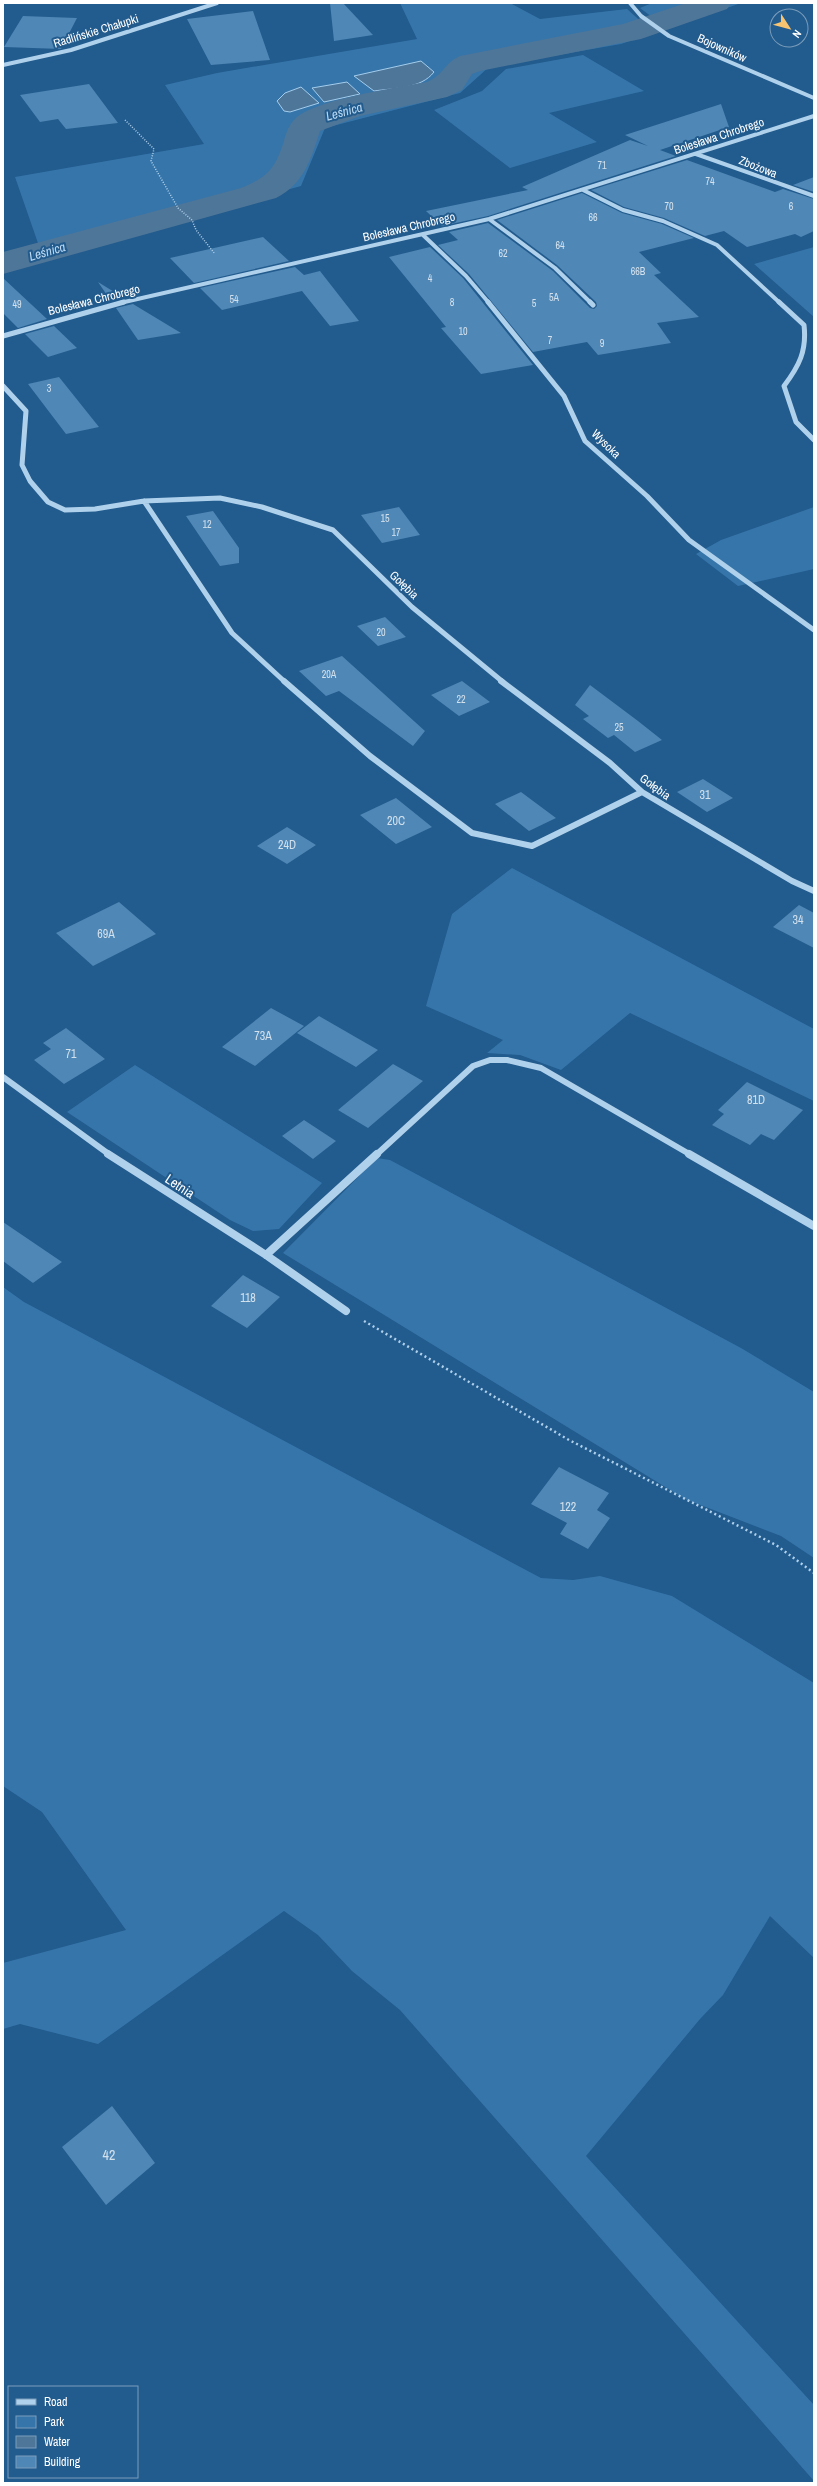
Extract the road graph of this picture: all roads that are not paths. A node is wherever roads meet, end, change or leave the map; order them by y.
1 (217, 3) edge
2 (630, 3) edge
3 (3, 65) edge
4 (814, 98) edge
5 (814, 116) edge
6 (696, 154) junction
7 (583, 190) junction
8 (814, 196) edge
9 (489, 219) junction
10 (423, 235) junction
11 (593, 305) dead end
12 (3, 336) edge
13 (3, 386) edge
14 (814, 440) edge
15 (144, 501) junction
16 (814, 630) edge
17 (642, 792) junction
18 (814, 891) edge
19 (3, 1077) edge
20 (814, 1226) edge
21 (266, 1255) junction
22 (346, 1311) road end

1 - 3 street, Radlińskie Chałupki
2 - 4 street, Bojowników
5 - 6 street, Bolesława Chrobrego
6 - 7 street, Bolesława Chrobrego
6 - 8 street, Zbożowa
7 - 9 street, Bolesława Chrobrego
7 - 14 street
9 - 10 street, Bolesława Chrobrego
9 - 11 street
10 - 12 street, Bolesława Chrobrego
10 - 16 street, Wysoka
13 - 15 street, Gołębia
15 - 17 street, Gołębia
15 - 17 street
17 - 18 street, Gołębia
19 - 21 street, Letnia
20 - 21 street
21 - 22 street, Letnia

